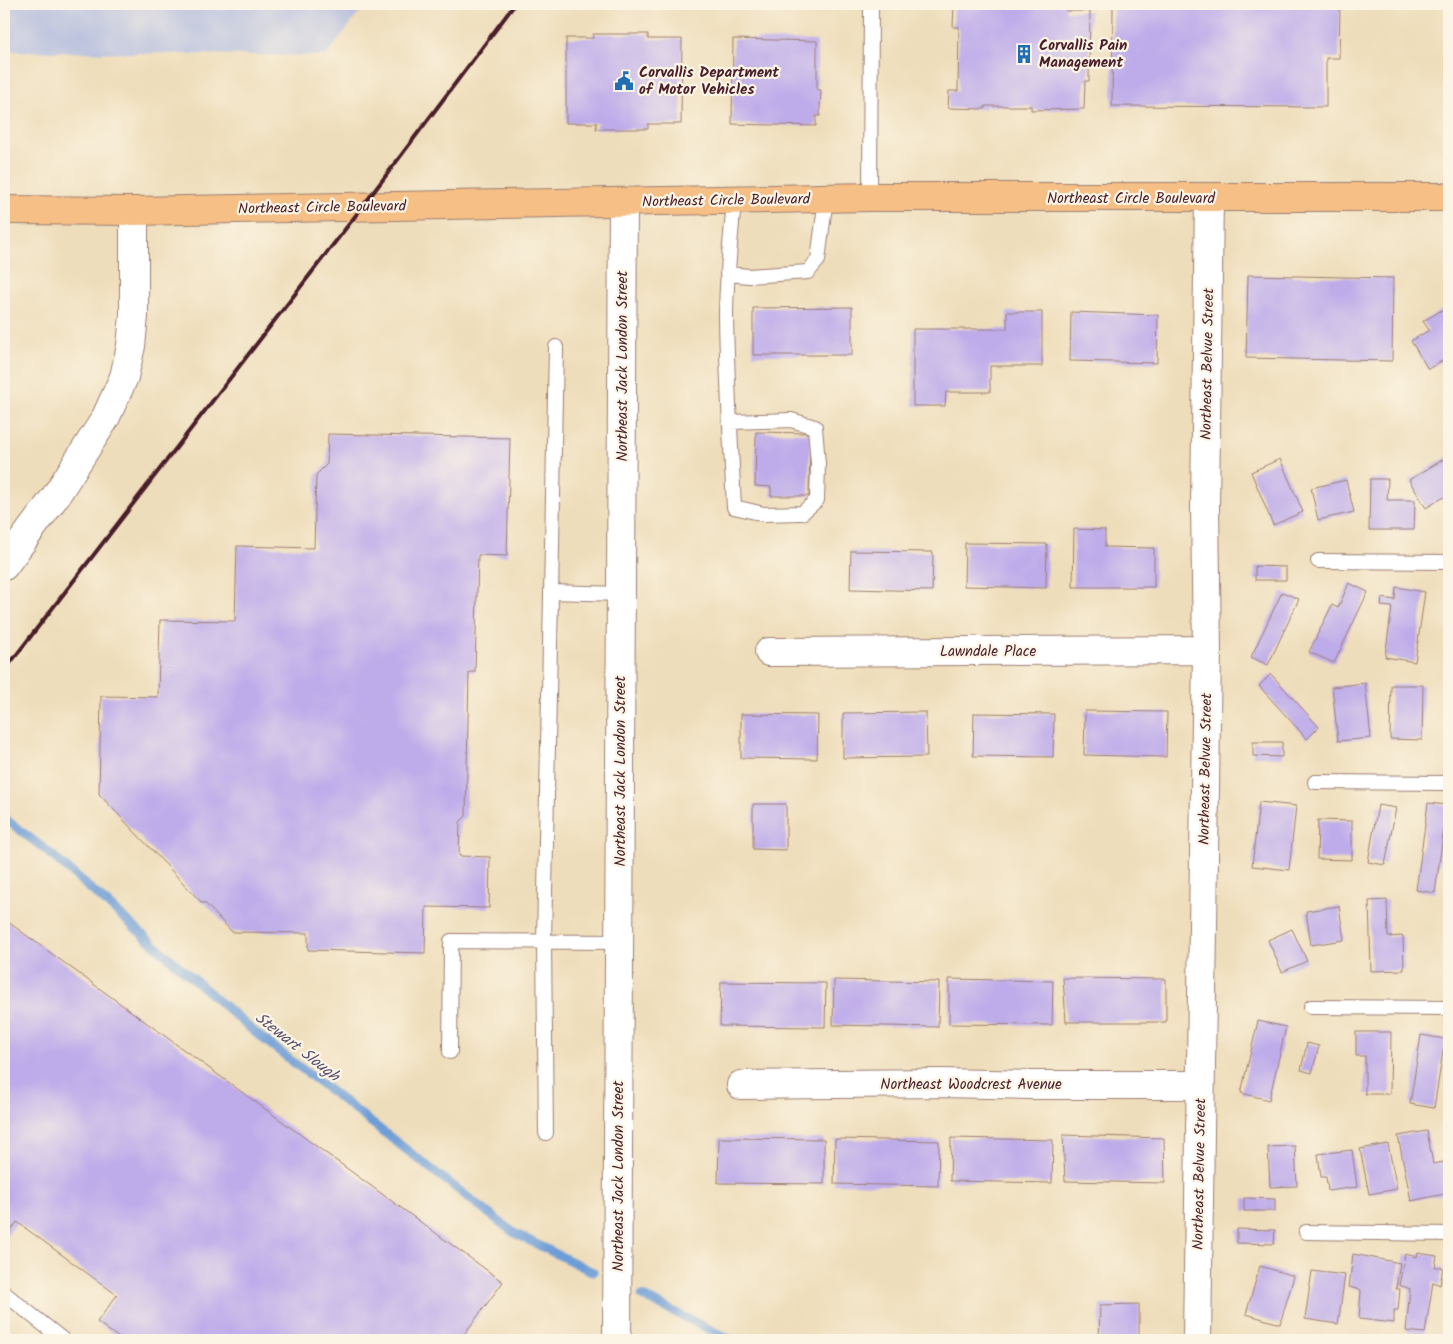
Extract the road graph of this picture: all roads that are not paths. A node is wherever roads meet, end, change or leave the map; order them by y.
1 (870, 4) edge
2 (870, 197) junction
3 (1449, 197) edge
4 (826, 198) junction
5 (1209, 198) junction
6 (734, 200) junction
7 (623, 202) junction
8 (4, 210) edge
9 (134, 211) junction
10 (727, 274) junction
11 (556, 347) dead end
12 (730, 422) junction
13 (1318, 562) dead end
14 (1449, 562) edge
15 (4, 566) edge
16 (551, 592) junction
17 (621, 594) junction
18 (1206, 650) junction
19 (769, 652) dead end
20 (1315, 782) dead end
21 (1449, 783) edge
22 (544, 942) junction
23 (620, 942) junction
24 (1311, 1007) dead end
25 (1449, 1008) edge
26 (450, 1052) dead end
27 (741, 1085) dead end
28 (1200, 1085) junction
29 (546, 1133) dead end
30 (1306, 1232) dead end
31 (1449, 1234) edge
32 (4, 1294) edge
33 (63, 1340) edge
34 (617, 1340) edge
35 (1197, 1340) edge

1 - 2 lane
2 - 4 main road, Northeast Circle Boulevard
2 - 5 main road, Northeast Circle Boulevard
3 - 5 main road, Northeast Circle Boulevard
4 - 6 main road, Northeast Circle Boulevard
4 - 10 lane
5 - 18 street, Northeast Belvue Street
6 - 7 main road, Northeast Circle Boulevard
6 - 10 lane
7 - 9 main road, Northeast Circle Boulevard
7 - 17 street, Northeast Jack London Street
8 - 9 main road, Northeast Circle Boulevard
9 - 15 street
10 - 12 lane
11 - 16 lane
12 - 12 lane
13 - 14 lane
16 - 17 lane
16 - 22 lane
17 - 23 street, Northeast Jack London Street
18 - 19 street, Lawndale Place
18 - 28 street, Northeast Belvue Street
20 - 21 lane
22 - 23 lane
22 - 26 lane
22 - 29 lane
23 - 34 street, Northeast Jack London Street
24 - 25 lane
27 - 28 street, Northeast Woodcrest Avenue
28 - 35 street, Northeast Belvue Street
30 - 31 lane
32 - 33 lane

